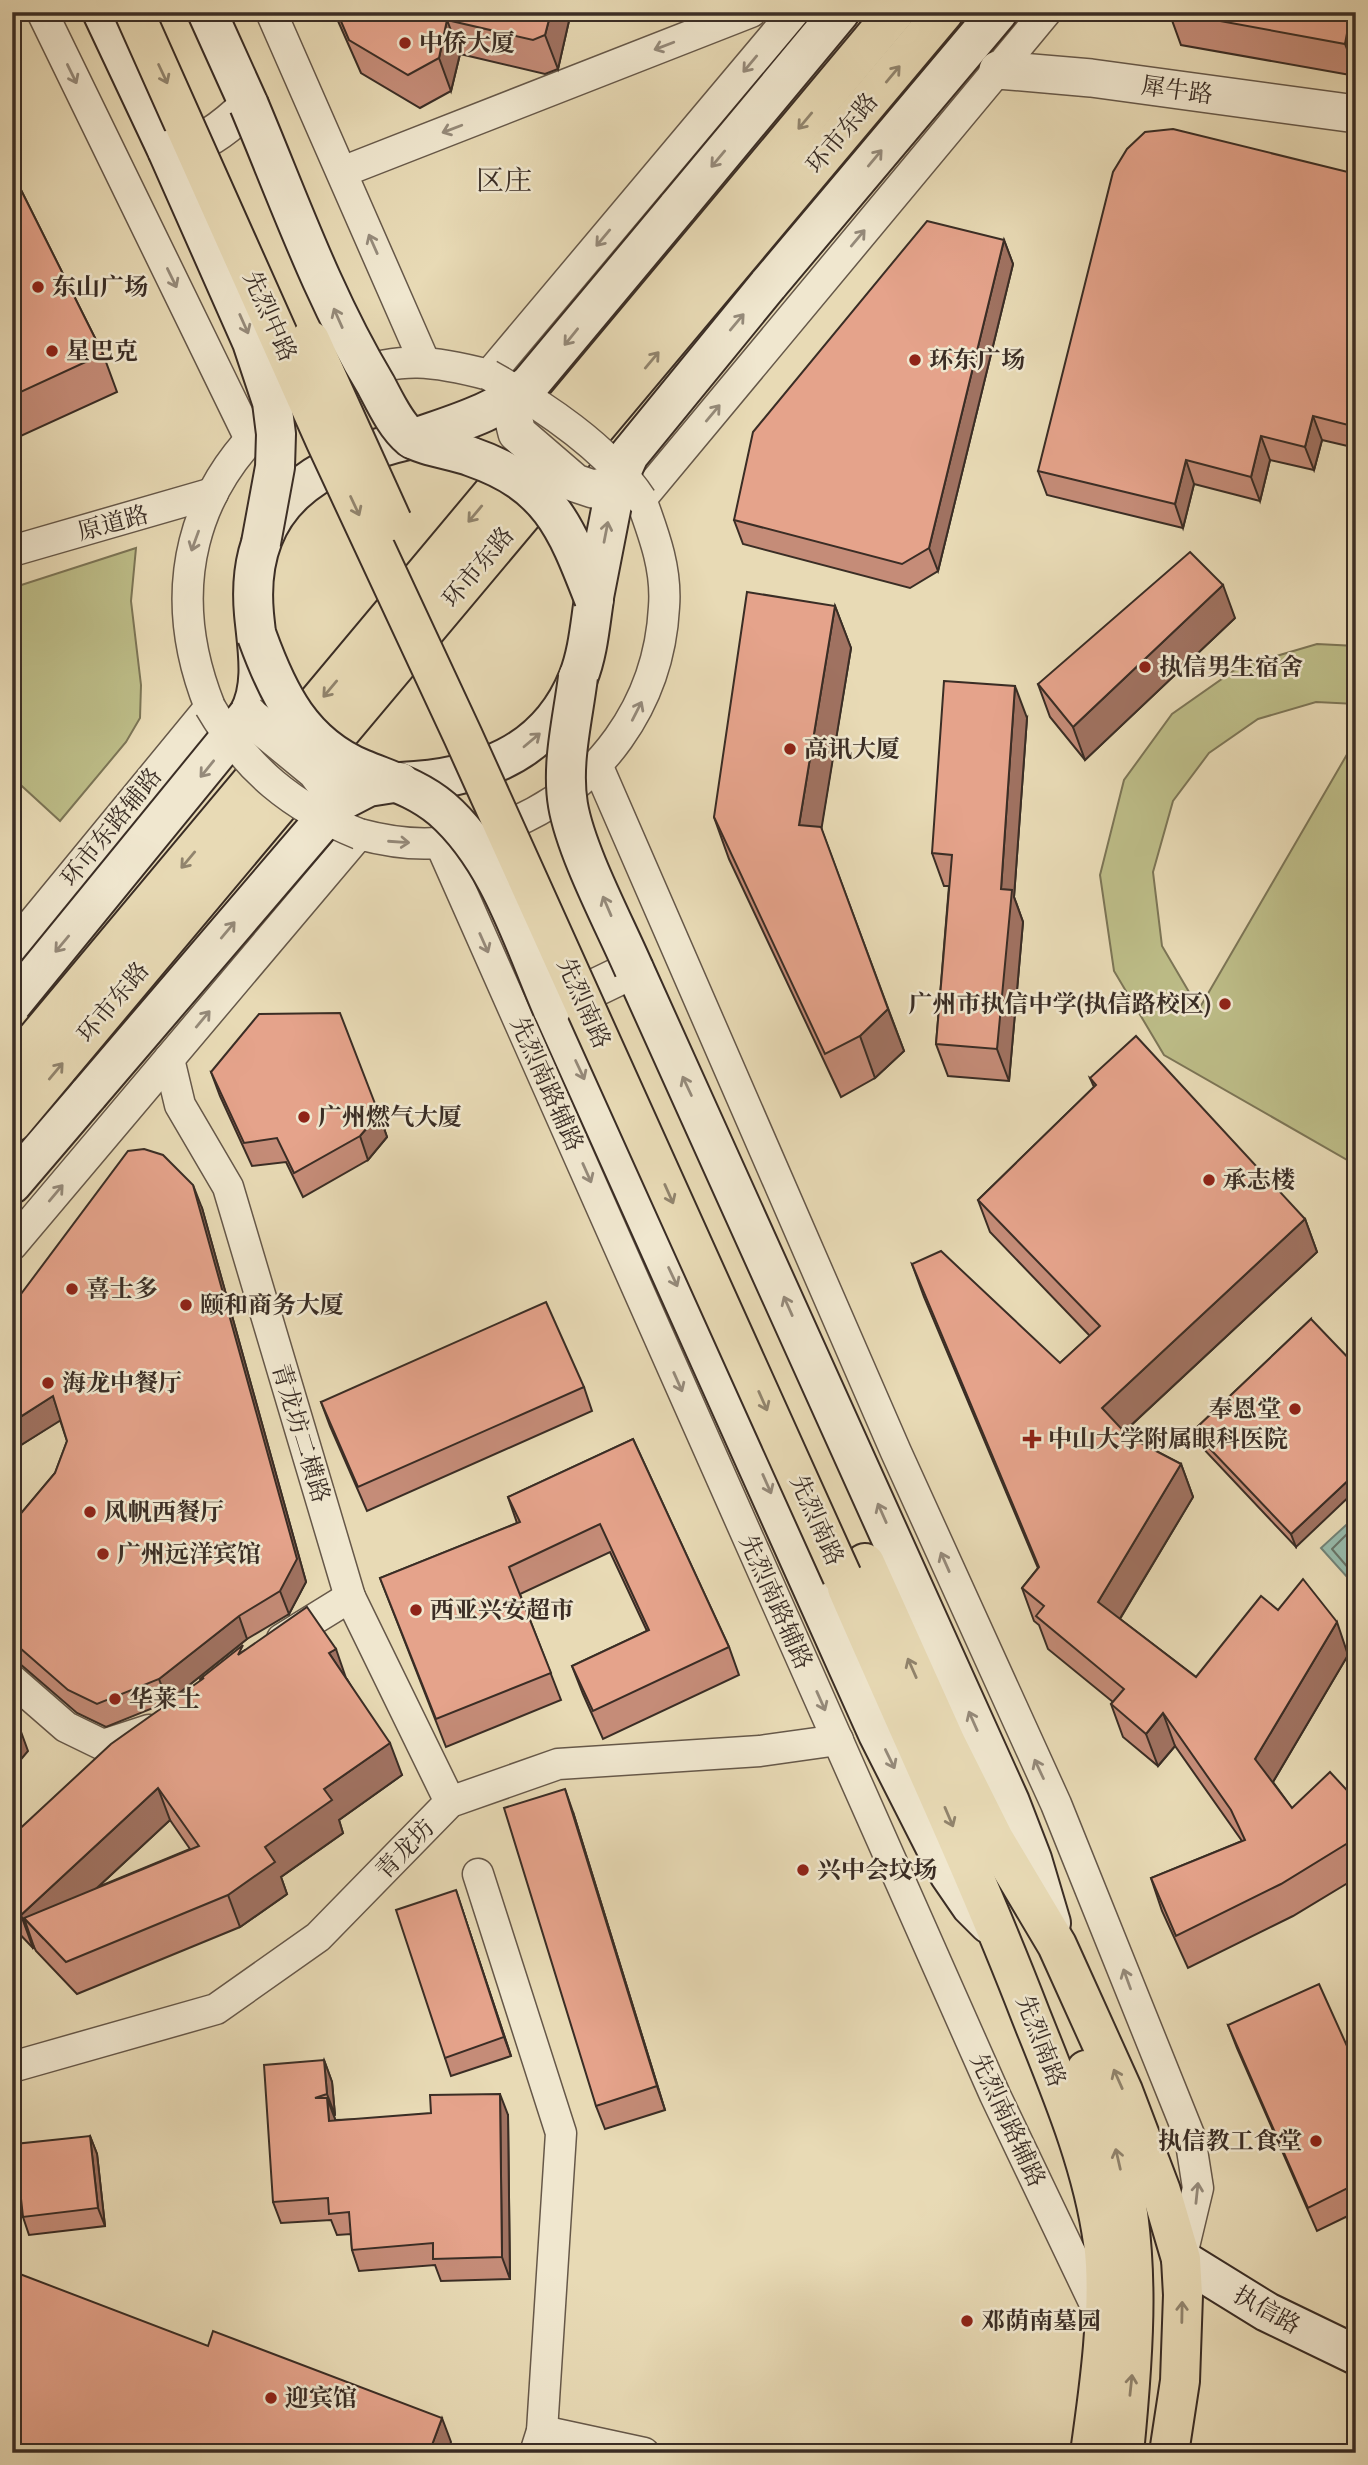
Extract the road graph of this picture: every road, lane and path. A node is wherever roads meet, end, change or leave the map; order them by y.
1 (42, 12) edge
2 (102, 12) edge
3 (134, 12) edge
4 (163, 12) edge
5 (271, 12) edge
6 (751, 12) edge
7 (794, 12) edge
8 (840, 12) edge
9 (895, 12) edge
10 (944, 12) edge
11 (998, 12) edge
12 (1046, 12) edge
13 (212, 24) edge
14 (998, 70) junction
15 (249, 106) junction
16 (1356, 114) edge
17 (167, 150) junction
18 (342, 172) junction
19 (424, 361) junction
20 (501, 386) junction
21 (250, 439) junction
22 (412, 439) junction
23 (629, 492) junction
24 (213, 493) junction
25 (261, 543) junction
26 (12, 551) edge
27 (594, 599) junction
28 (417, 606) junction
29 (257, 636) junction
30 (578, 677) junction
31 (210, 708) junction
32 (248, 715) junction
33 (598, 767) junction
34 (400, 782) junction
35 (339, 802) junction
36 (359, 834) junction
37 (440, 843) junction
38 (12, 948) edge
39 (634, 969) junction
40 (12, 1004) edge
41 (552, 1008) junction
42 (169, 1059) junction
43 (12, 1068) edge
44 (12, 1124) edge
45 (12, 1184) edge
46 (12, 1245) edge
47 (853, 1570) junction
48 (350, 1597) junction
49 (258, 1653) edge
50 (12, 1680) edge
51 (177, 1717) edge
52 (838, 1740) junction
53 (450, 1802) junction
54 (994, 1839) junction
55 (478, 1874) dead end
56 (1000, 1935) junction
57 (1057, 1945) junction
58 (12, 2067) edge
59 (1181, 2259) junction
60 (1103, 2321) junction
61 (1356, 2355) edge
62 (539, 2442) edge
63 (645, 2453) edge
64 (1090, 2453) edge
65 (1124, 2453) edge
66 (1169, 2453) edge

1 -> 21 street
2 - 17 main road
3 -> 28 main road, 先烈中路, bridge
4 - 28 main road, 先烈中路, bridge
5 - 18 street
6 -> 18 street
7 -> 20 street
8 -> 20 main road, bridge
9 -> 43 main road, 环市东路
44 -> 10 main road, 环市东路
23 -> 11 main road, bridge
12 - 14 street
13 - 15 main road
14 - 16 street, 犀牛路
23 -> 14 street
15 - 17 street, bridge
22 -> 15 main road, bridge
17 -> 25 main road, bridge
19 -> 18 street
19 - 20 street
19 - 21 street, bridge
20 - 22 main road, bridge
20 - 23 street, bridge
21 - 24 street
22 - 25 main road, bridge
22 - 27 main road, bridge
27 -> 23 main road, bridge
33 -> 23 street
24 - 26 street, 原道路
24 -> 31 street
25 - 29 main road
27 - 30 main road
28 - 47 main road, 先烈南路
29 - 32 main road, bridge
29 - 34 main road, bridge
34 -> 30 main road, bridge
39 -> 30 main road, bridge
31 - 36 street, bridge
31 - 38 street, 环市东路辅路
32 - 35 street, bridge
32 -> 40 main road, bridge
33 - 37 street, bridge
59 -> 33 street
34 - 35 main road, bridge
34 - 41 main road, bridge
45 -> 35 main road, bridge
36 -> 37 street
42 -> 36 street
37 -> 52 street, 先烈南路辅路
39 - 41 street, bridge
57 -> 39 main road
41 -> 56 main road
46 -> 42 street
42 - 48 street, 青龙坊二横路
54 -> 47 main road, 先烈南路
47 -> 56 main road, 先烈南路
48 - 49 street
48 - 53 street, 青龙坊二横路
50 - 51 street
52 - 53 street, 青龙坊
52 - 60 street, 先烈南路辅路
53 - 58 street, 青龙坊
54 - 57 main road, 先烈南路
65 -> 54 main road, 先烈南路
55 - 62 street
56 - 60 main road, 先烈南路
59 -> 57 main road, 先烈南路
59 - 61 main road, 执信路
66 -> 59 main road, 先烈南路
60 - 64 main road, 先烈南路
62 - 63 street

